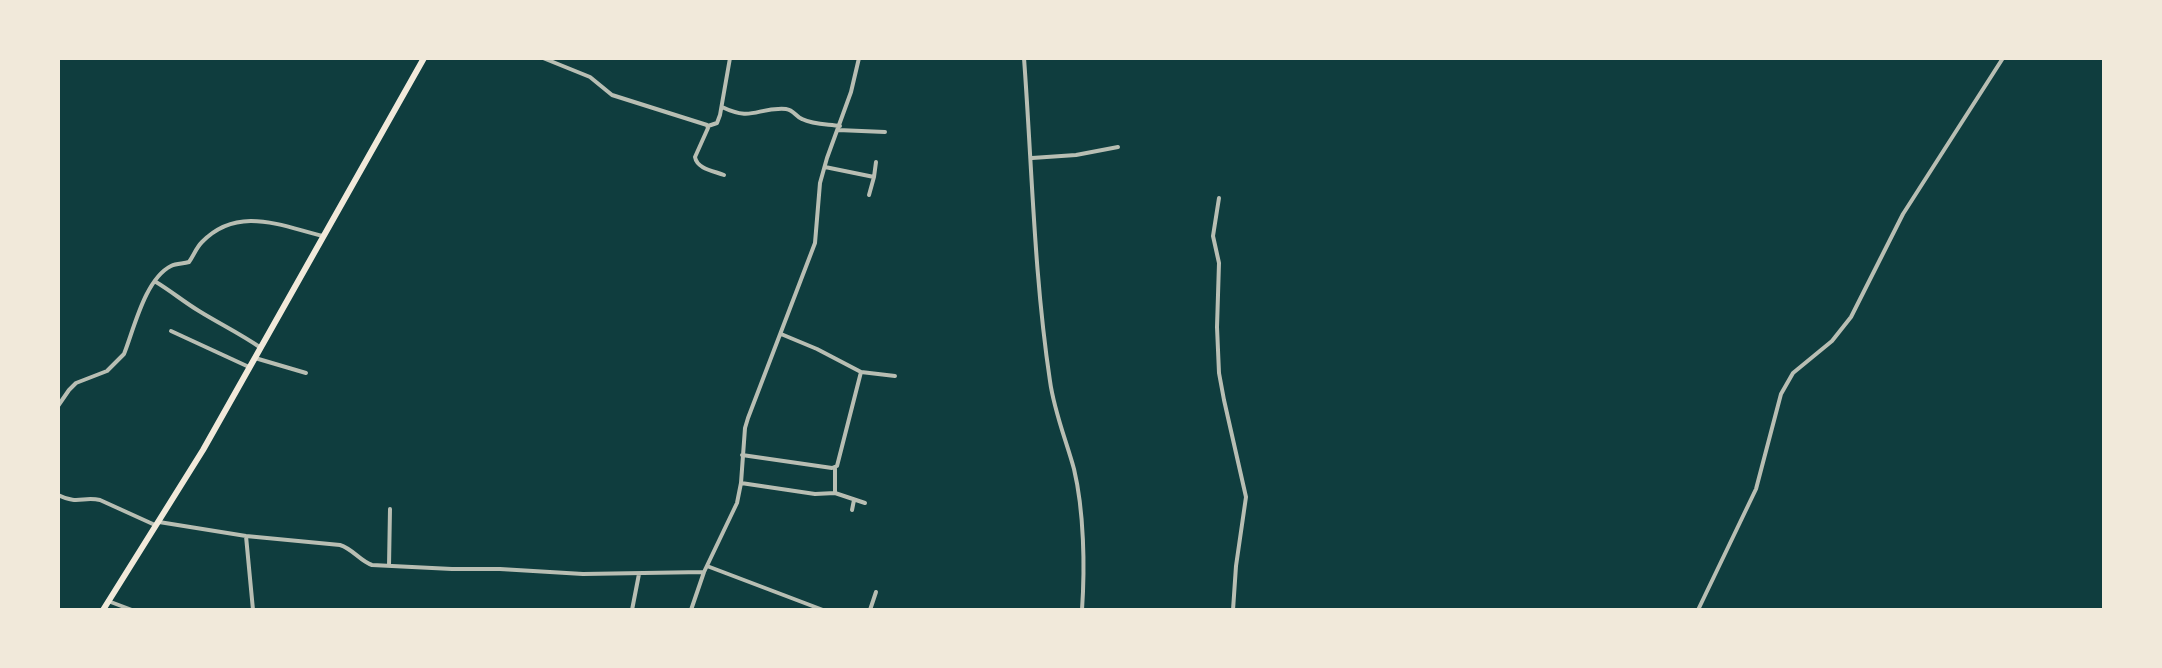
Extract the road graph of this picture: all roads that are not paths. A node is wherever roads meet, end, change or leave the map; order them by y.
1 (424, 58) edge
2 (543, 58) edge
3 (730, 58) edge
4 (859, 58) edge
5 (1024, 58) edge
6 (2003, 58) edge
7 (722, 108) junction
8 (708, 126) junction
9 (839, 128) junction
10 (885, 132) dead end
11 (1118, 147) dead end
12 (1032, 158) junction
13 (876, 162) dead end
14 (825, 167) junction
15 (724, 175) dead end
16 (874, 177) junction
17 (869, 195) dead end
18 (1219, 198) dead end
19 (324, 236) junction
20 (157, 283) junction
21 (171, 331) dead end
22 (781, 334) junction
23 (261, 348) junction
24 (255, 358) junction
25 (250, 367) junction
26 (861, 372) junction
27 (306, 373) dead end
28 (895, 376) dead end
29 (58, 406) edge
30 (742, 455) junction
31 (835, 468) junction
32 (741, 483) junction
33 (834, 493) junction
34 (58, 495) edge
35 (854, 500) junction
36 (866, 503) dead end
37 (390, 509) dead end
38 (852, 510) dead end
39 (156, 523) junction
40 (246, 536) junction
41 (389, 566) junction
42 (707, 566) junction
43 (704, 572) junction
44 (639, 574) junction
45 (876, 592) dead end
46 (108, 601) junction
47 (103, 609) edge
48 (132, 609) edge
49 (254, 609) edge
50 (632, 609) edge
51 (691, 609) edge
52 (822, 609) edge
53 (870, 609) edge
54 (1082, 609) edge
55 (1233, 609) edge
56 (1698, 609) edge

1 - 19 main road
2 - 8 street
3 - 7 street
4 - 9 street
5 - 12 street
6 - 56 street
7 - 8 street
7 - 9 street
8 - 15 street
9 - 10 street
9 - 14 street
11 - 12 street
12 - 54 street
13 - 16 street
14 - 16 street
14 - 22 street
16 - 17 street
18 - 55 street
19 - 20 street
19 - 23 main road
20 - 23 street
20 - 29 street
21 - 25 street
22 - 26 street
22 - 30 street
23 - 24 main road
24 - 25 main road
24 - 27 street
25 - 39 main road
26 - 28 street
26 - 31 street
30 - 31 street
30 - 32 street
31 - 33 street
32 - 33 street
32 - 42 street
33 - 35 street
34 - 39 street
35 - 36 street
35 - 38 street
37 - 41 street
39 - 40 street
39 - 46 main road
40 - 41 street
40 - 49 street
41 - 44 street
42 - 43 street
42 - 52 street
43 - 44 street
43 - 51 street
44 - 50 street
45 - 53 street
46 - 47 main road
46 - 48 street

